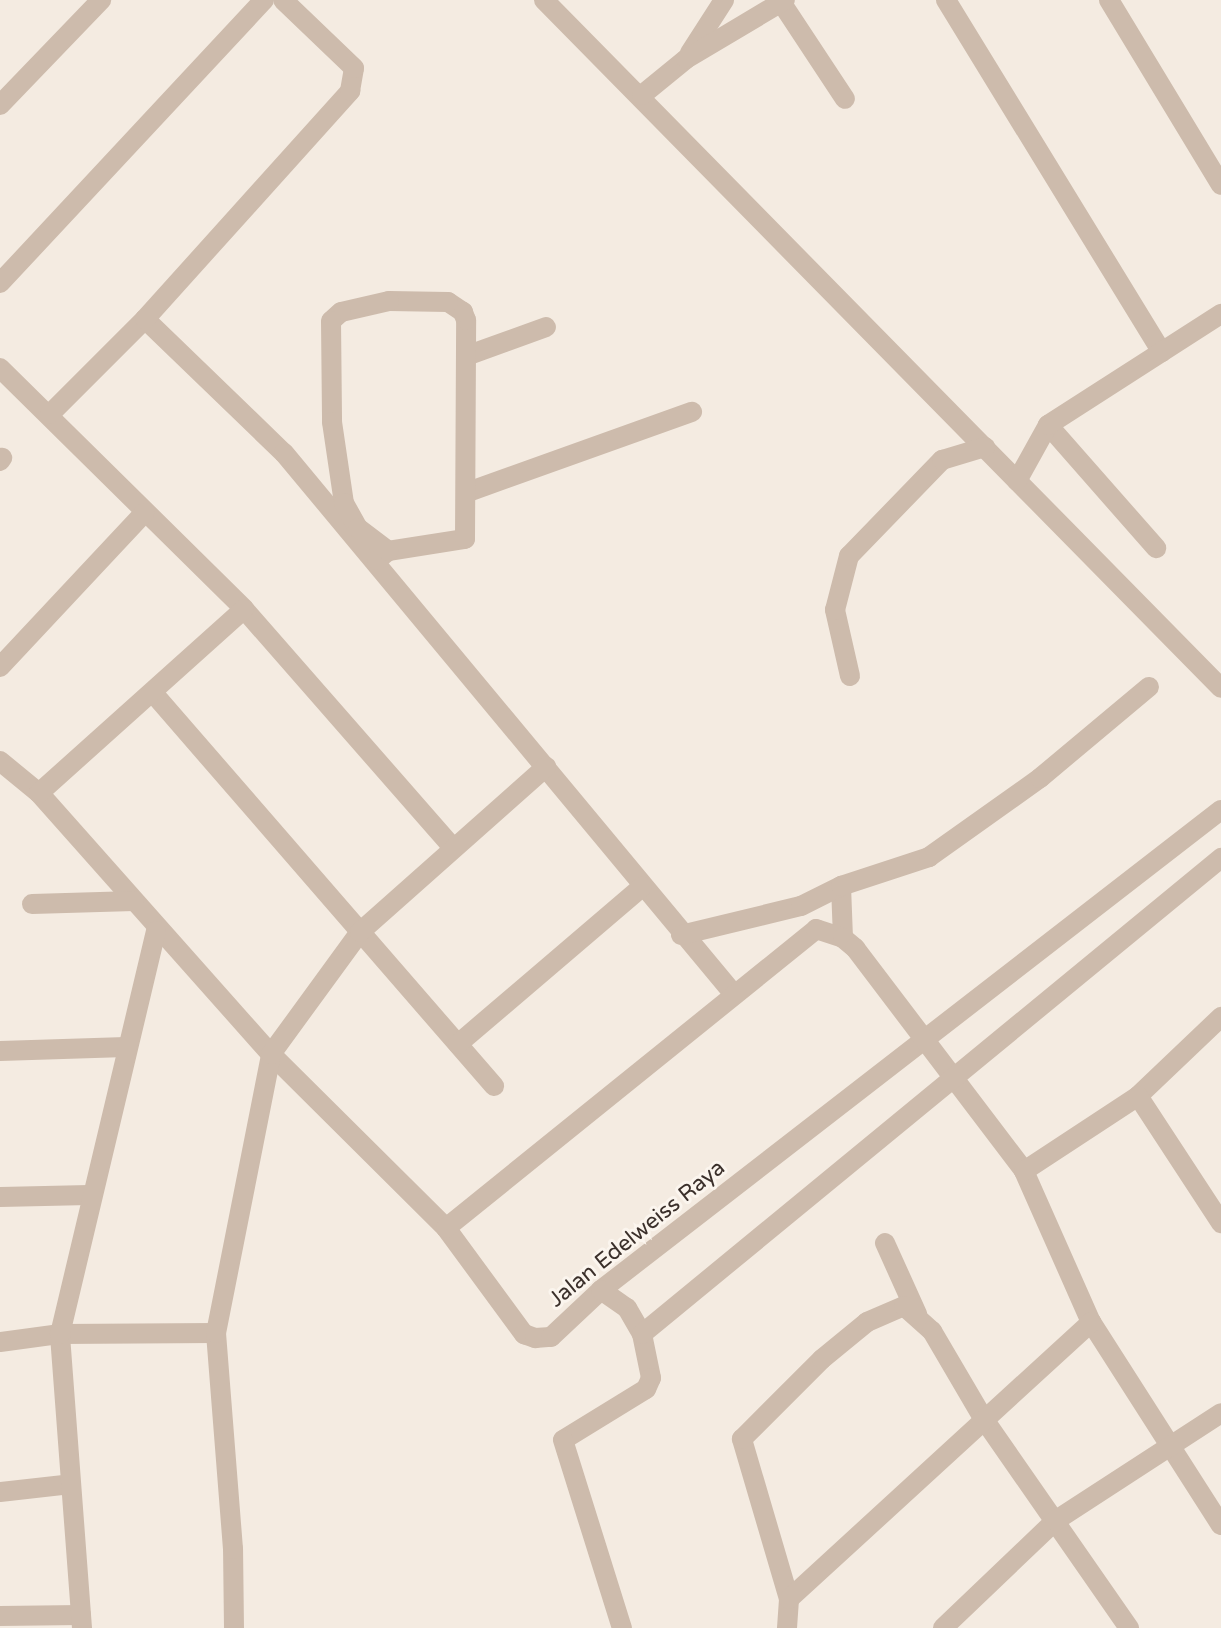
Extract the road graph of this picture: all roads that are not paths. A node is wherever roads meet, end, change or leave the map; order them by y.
1 (101, 0) edge
2 (264, 0) edge
3 (283, 0) edge
4 (544, 0) edge
5 (724, 0) edge
6 (946, 0) edge
7 (1109, 0) edge
8 (783, 1) edge
9 (686, 59) junction
10 (642, 95) junction
11 (845, 99) dead end
12 (0, 105) edge
13 (1217, 174) edge
14 (0, 283) edge
15 (1221, 314) edge
16 (145, 319) junction
17 (546, 327) dead end
18 (1162, 352) junction
19 (466, 356) junction
20 (0, 368) edge
21 (692, 412) dead end
22 (50, 414) junction
23 (1048, 425) junction
24 (985, 447) junction
25 (1017, 481) junction
26 (468, 492) junction
27 (144, 513) junction
28 (1156, 548) dead end
29 (382, 556) junction
30 (244, 609) junction
31 (0, 667) edge
32 (850, 676) dead end
33 (1149, 687) dead end
34 (1221, 688) edge
35 (154, 694) junction
36 (0, 761) edge
37 (546, 767) junction
38 (39, 793) junction
39 (1221, 810) edge
40 (453, 848) junction
41 (1221, 858) edge
42 (841, 886) junction
43 (642, 887) junction
44 (134, 901) junction
45 (32, 904) dead end
46 (156, 931) junction
47 (360, 932) junction
48 (681, 935) junction
49 (843, 938) junction
50 (733, 993) junction
51 (1221, 1017) edge
52 (923, 1037) junction
53 (458, 1044) junction
54 (126, 1047) junction
55 (0, 1051) edge
56 (271, 1054) junction
57 (953, 1074) junction
58 (494, 1086) dead end
59 (1138, 1096) junction
60 (1024, 1171) junction
61 (89, 1195) junction
62 (0, 1197) edge
63 (1221, 1223) edge
64 (446, 1228) junction
65 (885, 1243) dead end
66 (601, 1290) junction
67 (917, 1314) junction
68 (1091, 1322) junction
69 (216, 1333) junction
70 (60, 1334) junction
71 (642, 1334) junction
72 (0, 1342) edge
73 (1221, 1413) edge
74 (983, 1418) junction
75 (1173, 1446) junction
76 (71, 1484) junction
77 (0, 1492) edge
78 (1055, 1521) junction
79 (1221, 1525) edge
80 (789, 1599) junction
81 (0, 1616) edge
82 (82, 1622) edge
83 (954, 1625) edge
84 (234, 1628) edge
85 (622, 1628) edge
86 (787, 1628) edge
87 (1129, 1628) edge

1 - 12 street
2 - 14 street
3 - 16 street
4 - 10 street
5 - 9 street
6 - 18 street
7 - 13 street
8 - 9 street
8 - 11 street
9 - 10 street
10 - 24 street
15 - 18 street
16 - 22 street
16 - 29 street
17 - 19 street
18 - 23 street
19 - 26 street
19 - 29 street
20 - 22 street
21 - 26 street
22 - 27 street
23 - 25 street
23 - 28 street
24 - 25 street
24 - 32 street
25 - 34 street
26 - 29 street
27 - 30 street
27 - 31 street
29 - 37 street
30 - 35 street
30 - 40 street
33 - 42 street
35 - 38 street
35 - 47 street
36 - 38 street, Jalan Edelweiss Raya
37 - 40 street
37 - 43 street
38 - 44 street, Jalan Edelweiss Raya
39 - 52 street, Jalan Edelweiss Raya
40 - 47 street
41 - 57 street
42 - 48 street
42 - 49 street
43 - 48 street
43 - 53 street
44 - 45 street
44 - 46 street, Jalan Edelweiss Raya
46 - 54 street
46 - 56 street, Jalan Edelweiss Raya
47 - 53 street
47 - 56 street
48 - 50 street
49 - 50 street
49 - 52 street
50 - 64 street
51 - 59 street
52 - 57 street
52 - 66 street, Jalan Edelweiss Raya
53 - 58 street
54 - 55 street
54 - 61 street
56 - 64 street, Jalan Edelweiss Raya
56 - 69 street
57 - 60 street
57 - 71 street
59 - 60 street
59 - 63 street
60 - 68 street
61 - 62 street
61 - 70 street
64 - 66 street, Jalan Edelweiss Raya
65 - 67 street
66 - 71 street
67 - 74 street
67 - 80 street
68 - 74 street
68 - 75 street
69 - 70 street
69 - 84 street
70 - 72 street
70 - 76 street
71 - 85 street
73 - 75 street
74 - 78 street
74 - 80 street
75 - 78 street
75 - 79 street
76 - 77 street
76 - 82 street
78 - 83 street
78 - 87 street
80 - 86 street
81 - 82 street

